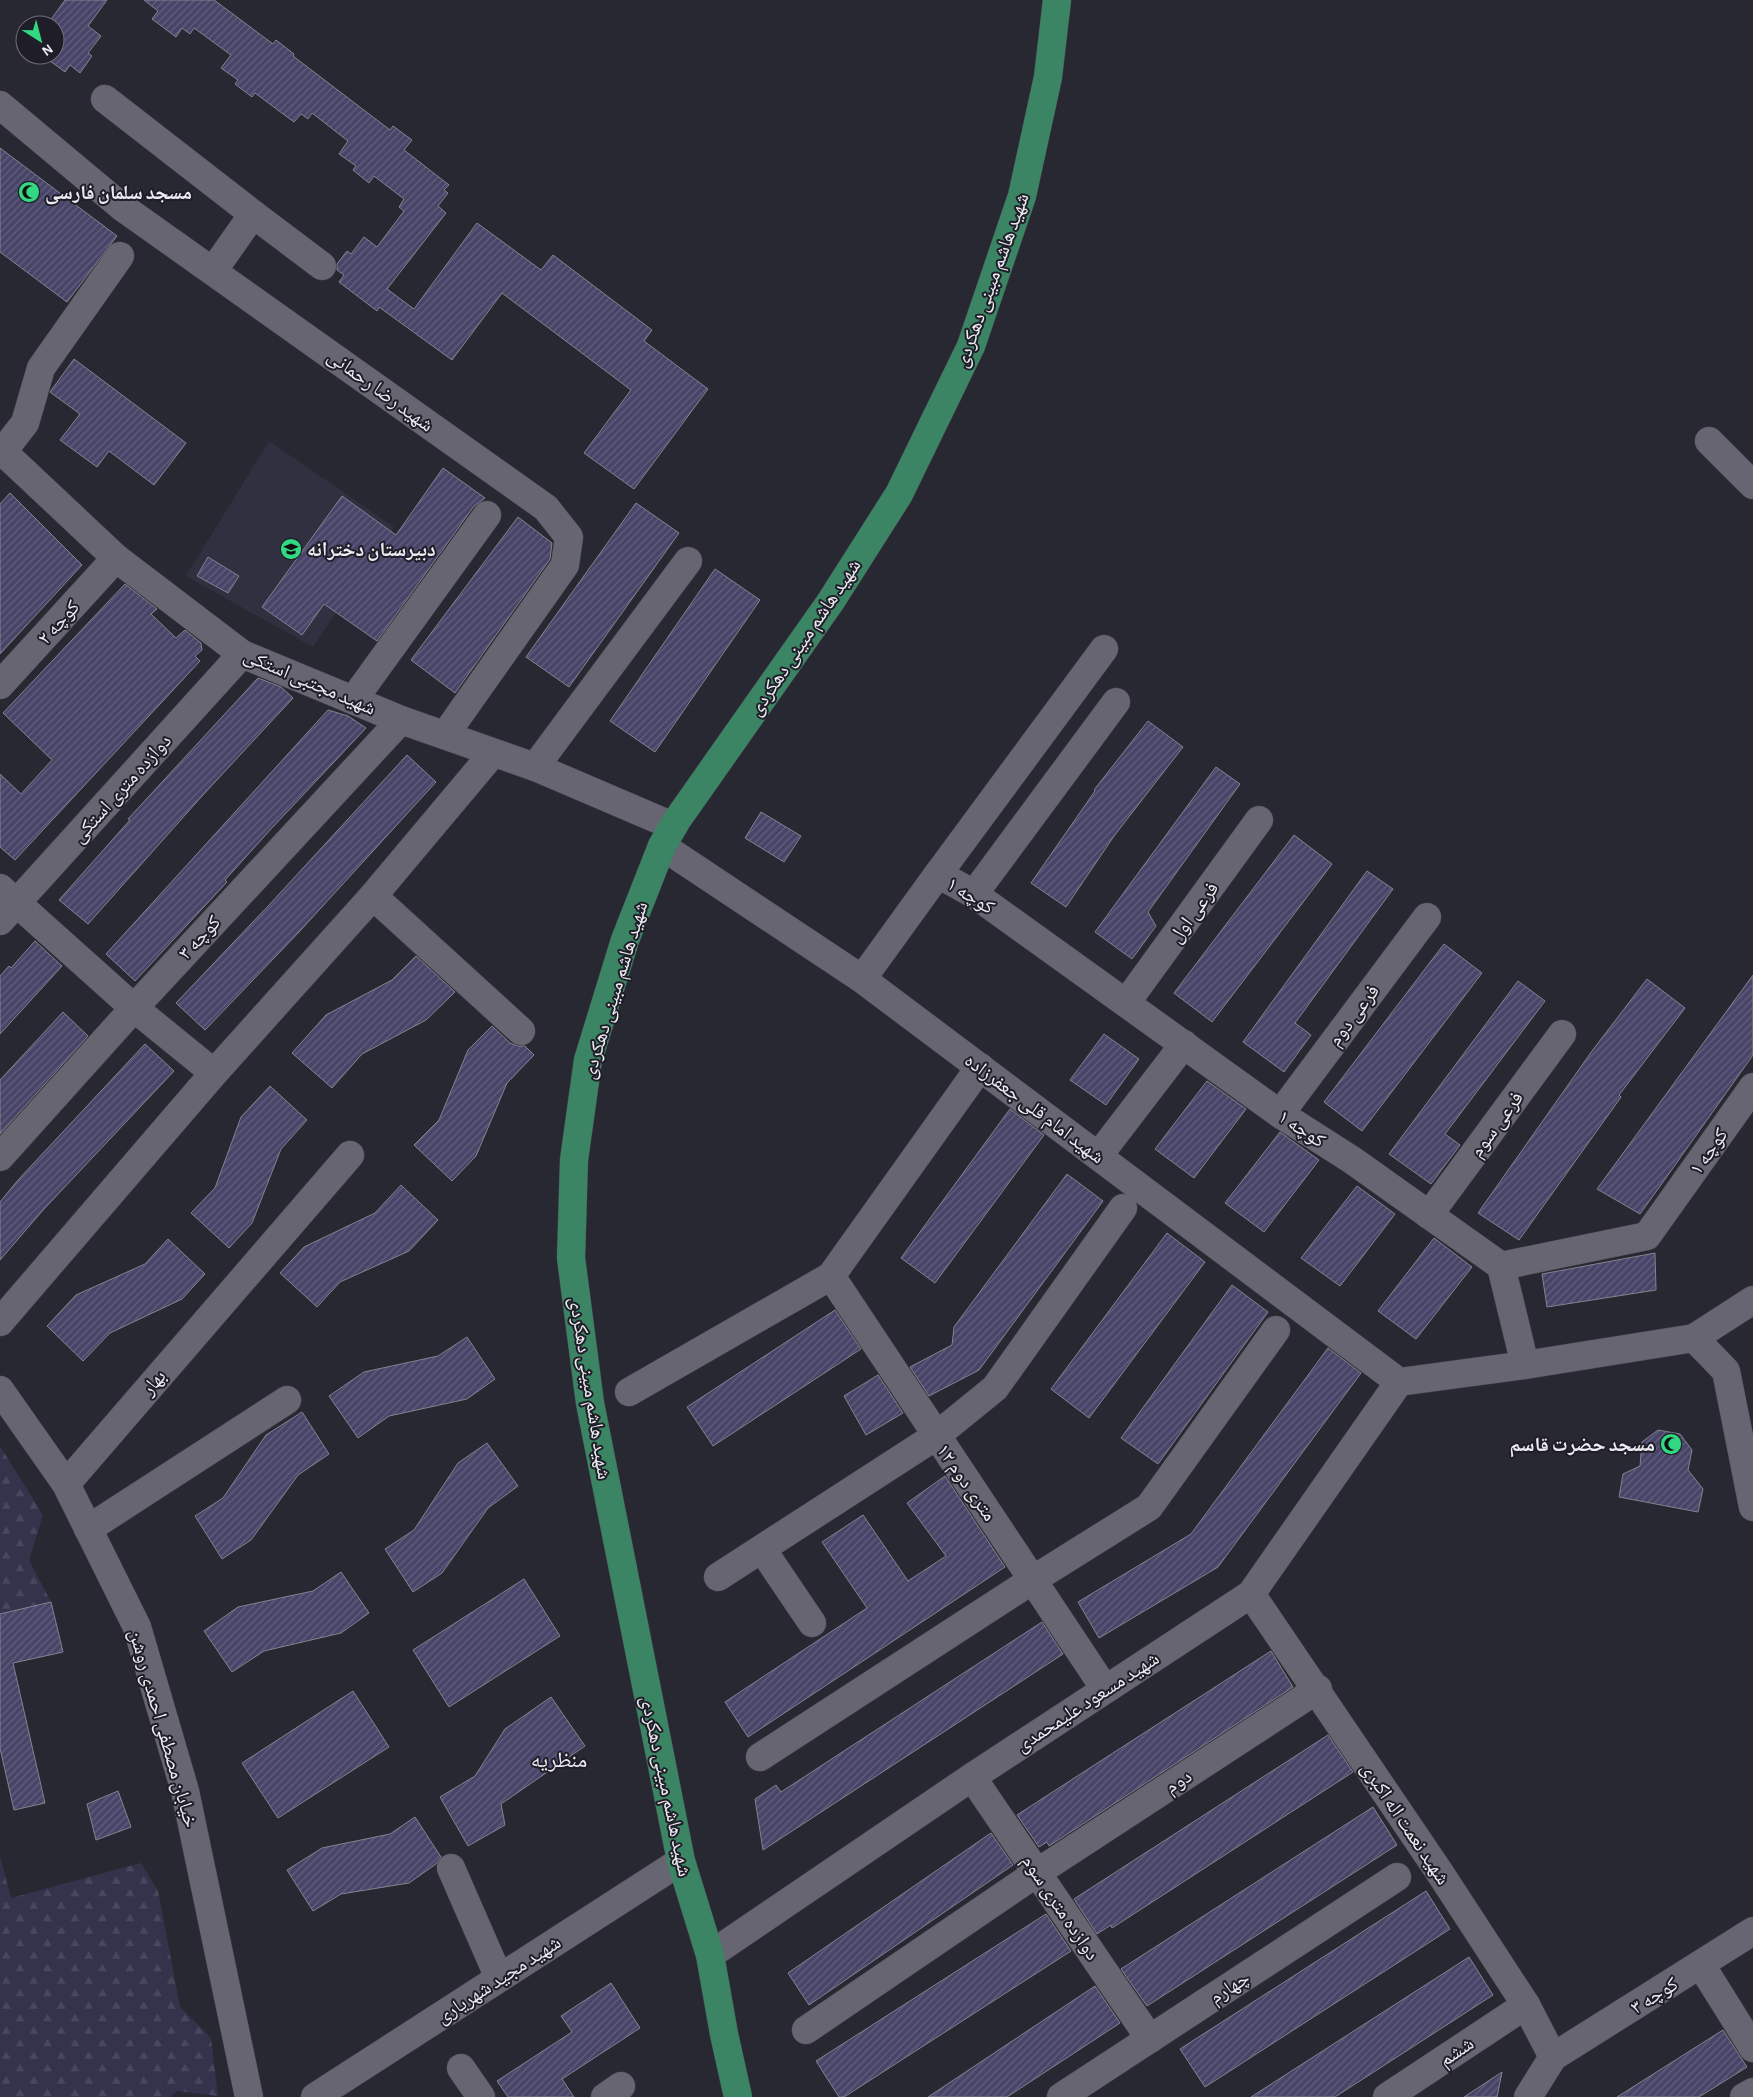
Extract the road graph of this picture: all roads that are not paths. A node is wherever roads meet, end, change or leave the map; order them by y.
1 (1057, 0) edge
2 (105, 99) dead end
3 (0, 106) edge
4 (254, 214) junction
5 (120, 256) dead end
6 (322, 266) dead end
7 (213, 271) junction
8 (1709, 440) dead end
9 (1, 452) edge
10 (1753, 485) edge
11 (487, 515) dead end
12 (116, 558) junction
13 (688, 561) dead end
14 (1104, 649) dead end
15 (242, 654) junction
16 (0, 685) edge
17 (354, 700) junction
18 (1116, 702) dead end
19 (401, 720) junction
20 (445, 735) junction
21 (493, 752) junction
22 (534, 767) junction
23 (1259, 820) dead end
24 (667, 836) junction
25 (938, 874) junction
26 (974, 894) junction
27 (374, 896) junction
28 (5, 904) edge
29 (1427, 917) dead end
30 (862, 979) junction
31 (1126, 1003) junction
32 (134, 1008) junction
33 (521, 1031) dead end
34 (1562, 1034) dead end
35 (1184, 1044) junction
36 (980, 1067) junction
37 (214, 1073) junction
38 (1753, 1087) edge
39 (1280, 1114) junction
40 (350, 1155) dead end
41 (1099, 1155) junction
42 (0, 1157) edge
43 (1123, 1208) dead end
44 (1429, 1215) junction
45 (1501, 1266) junction
46 (831, 1276) junction
47 (1753, 1300) edge
48 (0, 1322) edge
49 (1276, 1330) dead end
50 (1694, 1338) junction
51 (1525, 1365) junction
52 (1399, 1382) junction
53 (0, 1390) edge
54 (629, 1392) dead end
55 (287, 1400) dead end
56 (936, 1436) junction
57 (66, 1484) junction
58 (1753, 1507) edge
59 (88, 1529) junction
60 (762, 1549) junction
61 (718, 1577) dead end
62 (1034, 1579) junction
63 (1251, 1594) junction
64 (812, 1623) dead end
65 (1105, 1688) junction
66 (1318, 1689) junction
67 (760, 1757) dead end
68 (972, 1777) junction
69 (681, 1861) junction
70 (450, 1868) dead end
71 (1038, 1872) junction
72 (1397, 1877) dead end
73 (1753, 1931) edge
74 (710, 1955) junction
75 (1701, 1965) junction
76 (499, 1978) junction
77 (1526, 2005) junction
78 (806, 2030) dead end
79 (1150, 2038) junction
80 (1753, 2048) edge
81 (1553, 2057) junction
82 (461, 2068) dead end
83 (1753, 2092) edge
84 (1067, 2096) edge
85 (249, 2097) edge
86 (315, 2097) edge
87 (480, 2097) edge
88 (738, 2097) edge
89 (1387, 2097) edge
90 (1528, 2097) edge
91 (1744, 2097) edge

1 - 24 main road, شهید هاشم مبینی دهکردی
2 - 4 street
3 - 7 street, شهید رضا رحمانی
4 - 6 street
4 - 7 street
5 - 9 street
7 - 20 street, شهید رضا رحمانی
8 - 10 street
9 - 12 street, شهید مجتبی استکی
11 - 17 street
12 - 15 street, شهید مجتبی استکی
12 - 16 street, کوچه ۲
13 - 22 street
14 - 25 street
15 - 17 street, شهید مجتبی استکی
15 - 28 street, دوازده متری استکی
17 - 19 street, شهید مجتبی استکی
18 - 26 street
19 - 20 street, شهید مجتبی استکی
19 - 32 street, کوچه ۳
20 - 21 street, شهید مجتبی استکی
21 - 22 street, شهید مجتبی استکی
21 - 27 street
22 - 24 street, شهید مجتبی استکی
23 - 31 street, فرعی اول
24 - 30 street, شهید امام قلی جعفرزاده
24 - 69 main road, شهید هاشم مبینی دهکردی
25 - 26 street, کوچه ۱
25 - 30 street, کوچه ۱
26 - 31 street, کوچه ۱
27 - 33 street
27 - 37 street
28 - 32 street
29 - 39 street, فرعی دوم
30 - 36 street, شهید امام قلی جعفرزاده
31 - 35 street, کوچه ۱
32 - 37 street
32 - 42 street, کوچه ۳
34 - 44 street, فرعی سوم
35 - 39 street, کوچه ۱
35 - 41 street
36 - 41 street, شهید امام قلی جعفرزاده
36 - 46 street
37 - 48 street
38 - 45 street, کوچه ۱
39 - 44 street, کوچه ۱
40 - 57 street, بهار
41 - 52 street, شهید امام قلی جعفرزاده
43 - 56 street
44 - 45 street, کوچه ۱
45 - 51 street
46 - 54 street
46 - 56 street, ۱۲ متری دوم
47 - 50 street
49 - 62 street
50 - 51 street
50 - 58 street
51 - 52 street
52 - 63 street, شهید مسعود علیمحمدی
53 - 57 street, خیابان مصطفی احمدی روشن
55 - 59 street
56 - 60 street
56 - 62 street, ۱۲ متری دوم
57 - 59 street, خیابان مصطفی احمدی روشن
59 - 85 street, خیابان مصطفی احمدی روشن
60 - 61 street
60 - 64 street
62 - 65 street, ۱۲ متری دوم
62 - 67 street
63 - 65 street, شهید مسعود علیمحمدی
63 - 66 street, شهید نعمت اله اکبری
65 - 68 street, شهید مسعود علیمحمدی
66 - 71 street, دوم
66 - 77 street, شهید نعمت اله اکبری
68 - 71 street, دوازده متری سوم
68 - 74 street, شهید مسعود علیمحمدی
69 - 74 main road, شهید هاشم مبینی دهکردی
69 - 76 street, شهید مجید شهریاری
70 - 76 street
71 - 78 street, دوم
71 - 79 street, دوازده متری سوم
72 - 79 street, چهارم
73 - 75 street, کوچه ۳
74 - 88 main road, شهید هاشم مبینی دهکردی
75 - 80 street
75 - 81 street, کوچه ۳
76 - 86 street, شهید مجید شهریاری
77 - 81 street, شهید نعمت اله اکبری
77 - 89 street, ششم
79 - 84 street, چهارم
81 - 90 street
82 - 87 street
83 - 91 street

